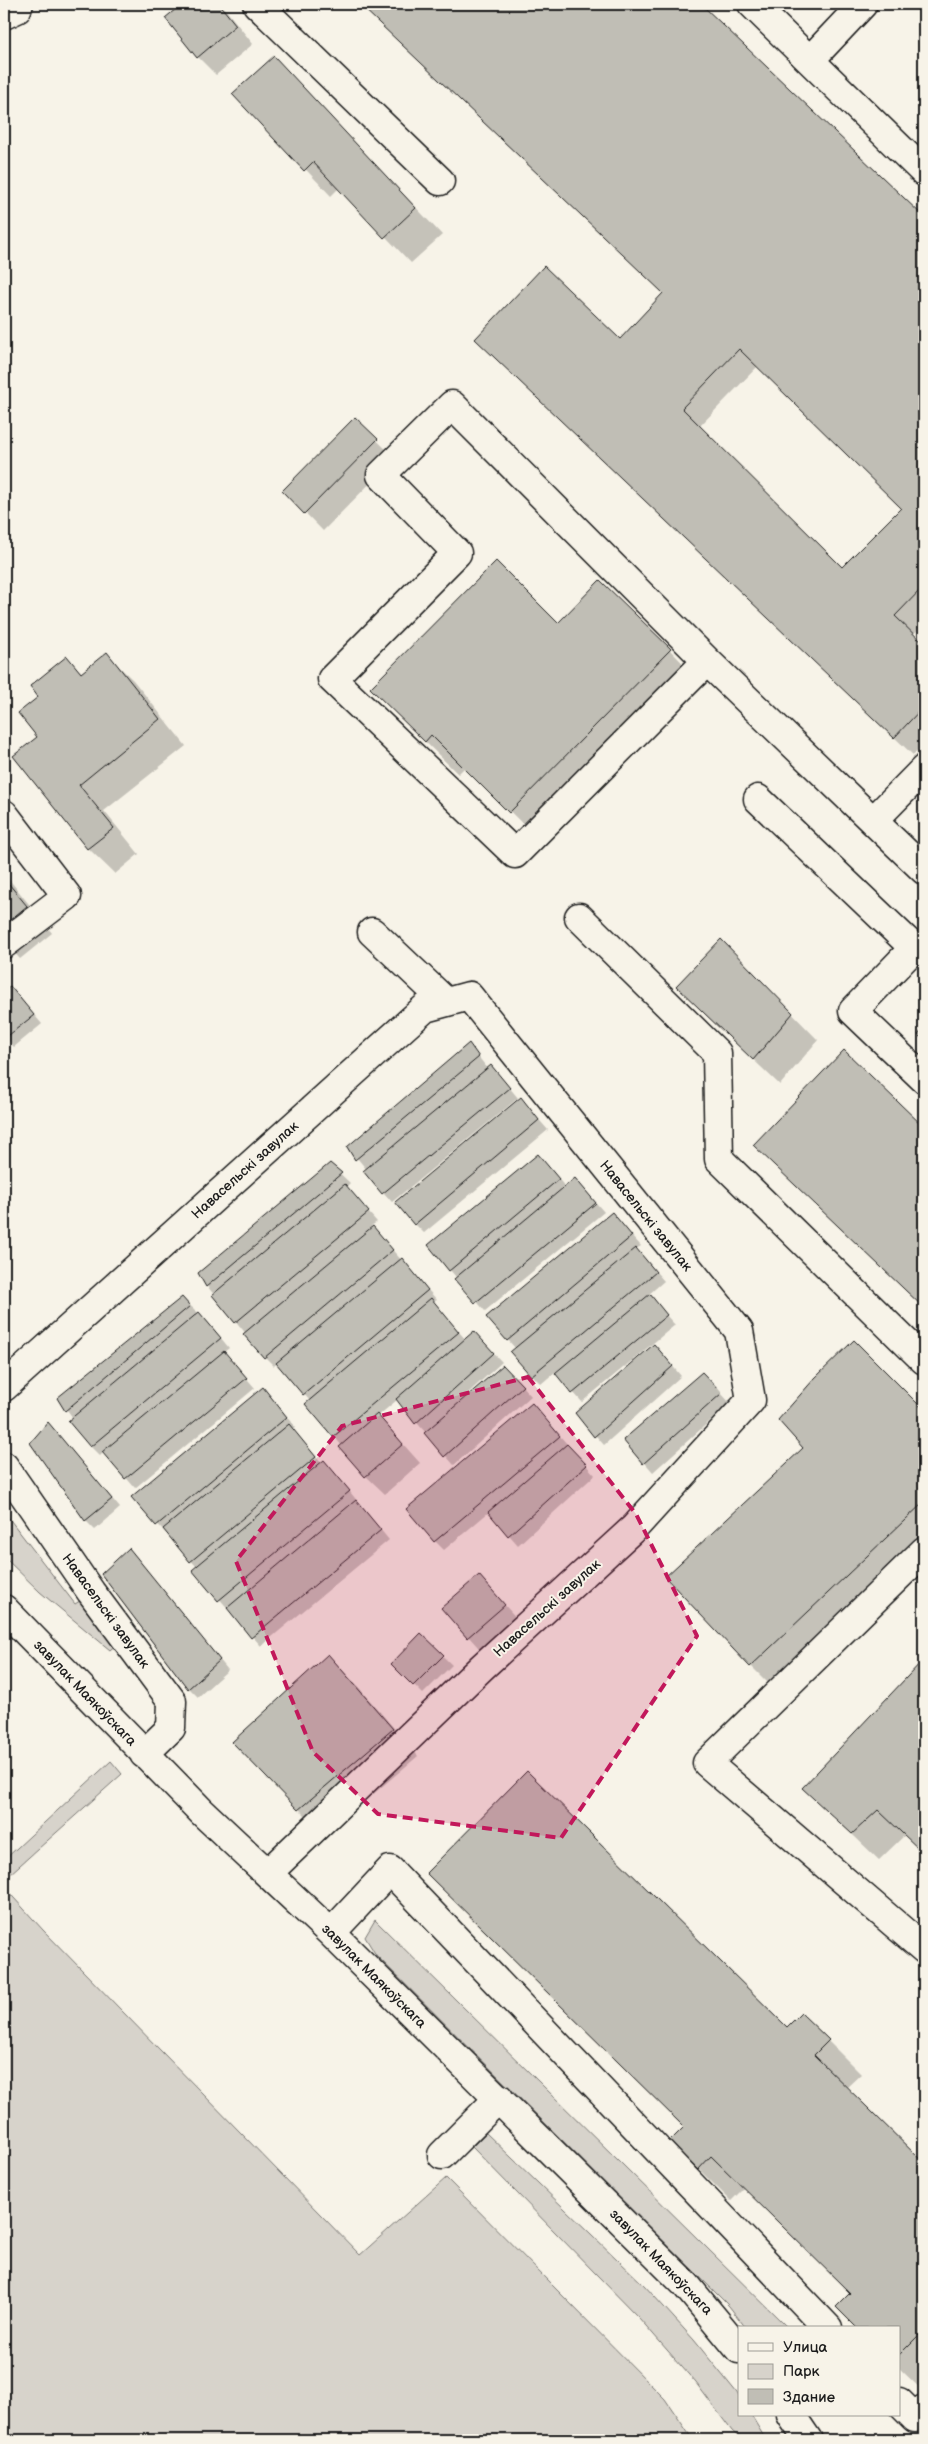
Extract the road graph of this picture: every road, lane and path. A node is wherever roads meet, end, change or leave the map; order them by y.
1 (19, 4) edge
2 (257, 4) edge
3 (752, 4) edge
4 (862, 4) edge
5 (4, 15) edge
6 (811, 59) junction
7 (924, 172) edge
8 (440, 180) dead end
9 (707, 661) junction
10 (924, 768) edge
11 (758, 799) dead end
12 (4, 814) edge
13 (873, 821) junction
14 (924, 870) edge
15 (578, 917) dead end
16 (372, 932) dead end
17 (919, 943) edge
18 (4, 944) edge
19 (446, 1002) junction
20 (924, 1079) edge
21 (924, 1360) edge
22 (4, 1387) edge
23 (4, 1466) edge
24 (924, 1550) edge
25 (4, 1609) edge
26 (144, 1754) junction
27 (268, 1872) junction
28 (331, 1933) junction
29 (924, 1949) edge
30 (498, 2098) junction
31 (442, 2155) dead end
32 (826, 2326) edge
33 (738, 2347) edge
34 (900, 2403) edge
35 (924, 2409) edge
36 (792, 2416) edge
37 (808, 2440) edge

1 - 5 street
2 - 8 street
3 - 6 street
4 - 6 street
6 - 7 street
9 - 9 street
9 - 13 street
10 - 13 street
11 - 17 street
12 - 18 street
13 - 14 street
15 - 21 street
16 - 19 street
17 - 20 street
19 - 22 street, Навасельскі завулак
19 - 27 street, Навасельскі завулак
23 - 26 street, Навасельскі завулак
24 - 29 street
25 - 26 street, завулак Маякоўскага
26 - 27 street, завулак Маякоўскага
27 - 28 street, завулак Маякоўскага
28 - 30 street, завулак Маякоўскага
28 - 32 street
30 - 31 street
30 - 33 street, завулак Маякоўскага
34 - 35 street
36 - 37 street

